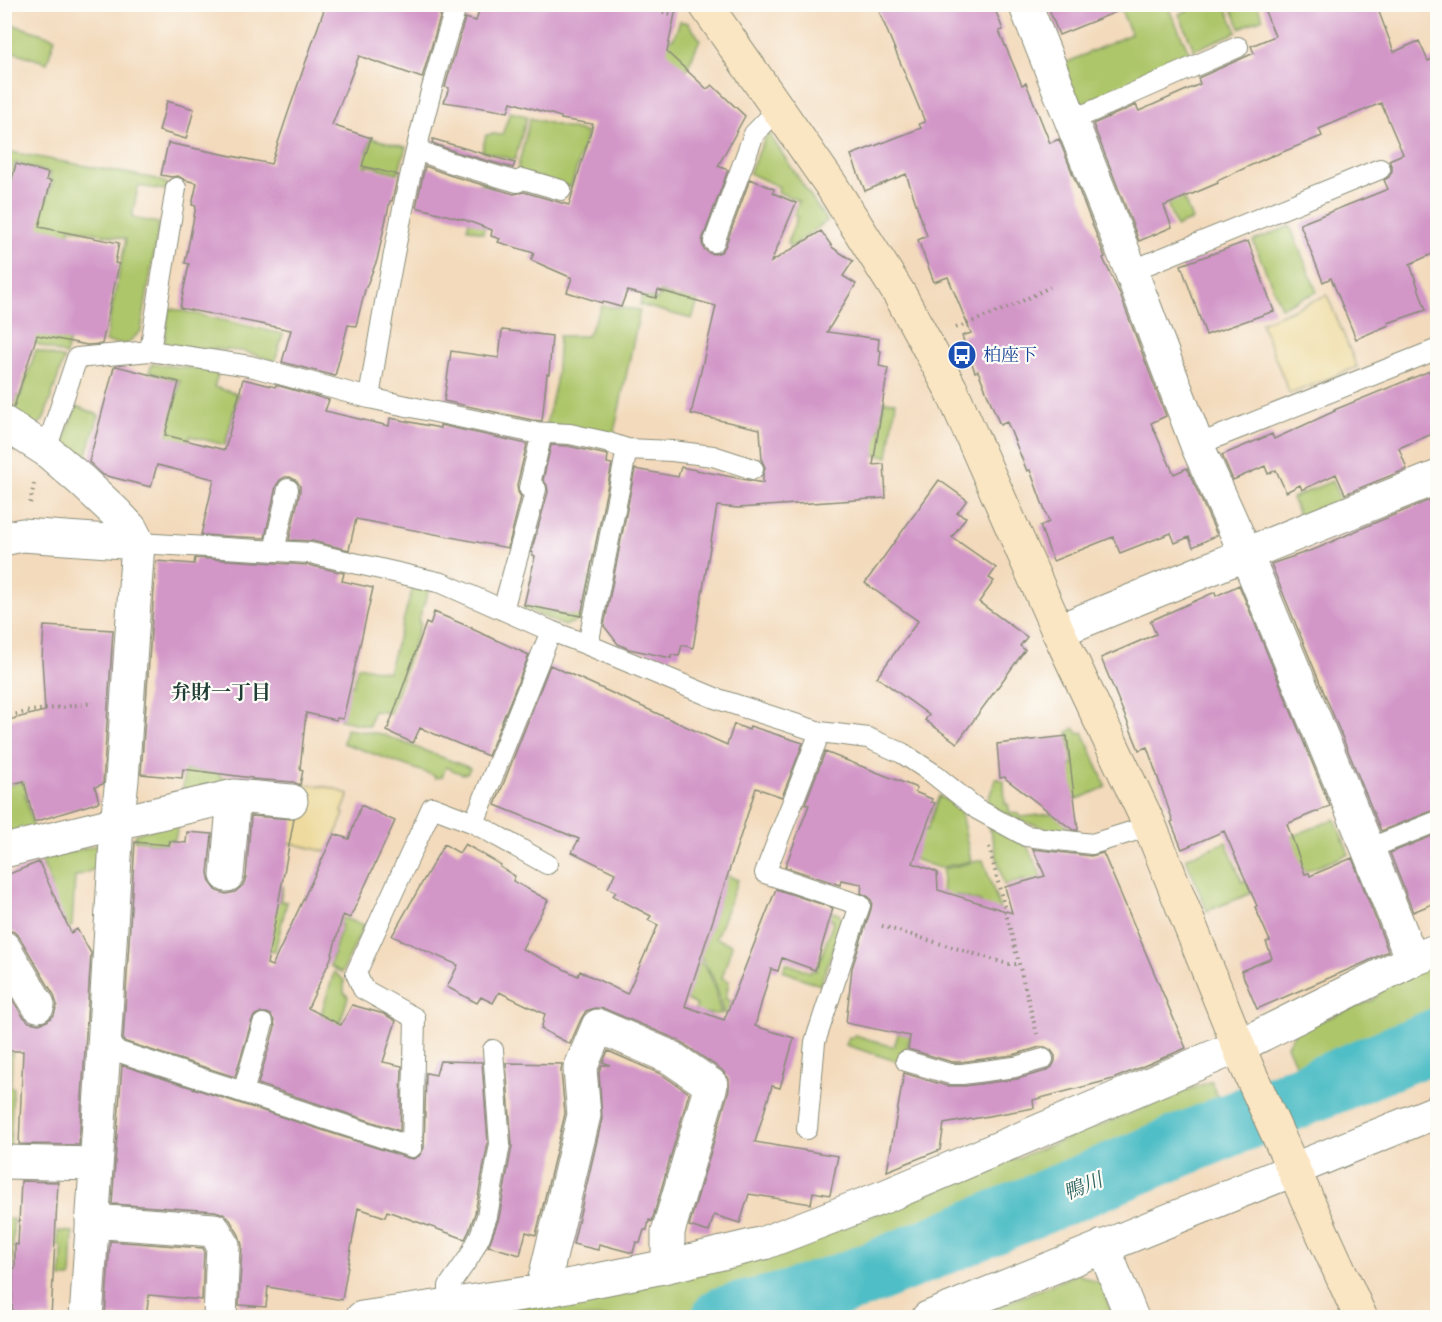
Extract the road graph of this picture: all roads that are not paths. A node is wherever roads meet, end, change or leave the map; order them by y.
1 (457, 4) edge
2 (705, 4) edge
3 (1025, 4) edge
4 (1238, 47) dead end
5 (778, 110) junction
6 (1070, 120) junction
7 (417, 150) junction
8 (1380, 169) dead end
9 (176, 188) dead end
10 (561, 190) dead end
11 (714, 242) dead end
12 (1131, 271) junction
13 (1437, 350) edge
14 (150, 351) junction
15 (369, 398) junction
16 (4, 423) edge
17 (542, 433) junction
18 (1197, 445) junction
19 (627, 449) junction
20 (46, 450) junction
21 (753, 469) dead end
22 (1437, 477) edge
23 (288, 489) dead end
24 (13, 537) edge
25 (138, 543) junction
26 (274, 551) junction
27 (1246, 554) junction
28 (503, 610) junction
29 (551, 631) junction
30 (1058, 631) junction
31 (588, 645) junction
32 (820, 732) junction
33 (234, 796) junction
34 (291, 801) dead end
35 (1437, 821) edge
36 (117, 823) junction
37 (474, 823) junction
38 (1150, 826) junction
39 (1368, 849) junction
40 (4, 851) edge
41 (547, 864) dead end
42 (227, 874) dead end
43 (4, 948) edge
44 (1424, 955) edge
45 (38, 1005) dead end
46 (263, 1024) dead end
47 (104, 1047) junction
48 (493, 1050) dead end
49 (1243, 1057) junction
50 (1043, 1059) road end
51 (906, 1061) dead end
52 (243, 1092) junction
53 (1437, 1111) edge
54 (807, 1129) dead end
55 (1288, 1159) junction
56 (4, 1162) edge
57 (96, 1164) junction
58 (92, 1221) junction
59 (1103, 1246) junction
60 (668, 1266) junction
61 (542, 1291) junction
62 (449, 1305) junction
63 (86, 1317) edge
64 (220, 1317) edge
65 (362, 1317) edge
66 (928, 1317) edge
67 (1132, 1317) edge
68 (1361, 1317) edge

1 - 7 lane
2 - 5 street
3 - 6 street
4 - 6 lane
5 - 11 lane
5 - 30 street
6 - 12 street
7 - 10 lane
7 - 15 lane
8 - 12 lane
9 - 14 lane
12 - 18 street
13 - 18 lane
14 - 15 lane
14 - 20 lane
15 - 17 lane
16 - 20 street
17 - 19 lane
17 - 28 lane
18 - 27 street
19 - 21 lane
19 - 31 lane
20 - 25 street
22 - 27 street
23 - 26 lane
24 - 25 street
25 - 26 lane
25 - 36 street
26 - 28 lane
27 - 30 street
27 - 39 street
28 - 29 lane
29 - 31 lane
29 - 37 lane
30 - 38 street
31 - 32 lane
32 - 38 lane
32 - 54 lane
33 - 34 street
33 - 36 street
33 - 42 street
35 - 39 lane
36 - 40 street
36 - 47 street
37 - 41 lane
37 - 52 lane
38 - 49 street
39 - 44 street
43 - 45 street
44 - 49 street
46 - 52 lane
47 - 52 lane
47 - 57 street
48 - 62 lane
49 - 55 street
49 - 60 street
50 - 51 lane
53 - 55 street
55 - 59 street
55 - 68 street
56 - 57 street
57 - 58 street
58 - 63 street
58 - 64 street
59 - 66 street
59 - 67 street
60 - 61 street
60 - 61 street
61 - 62 street
62 - 65 street

